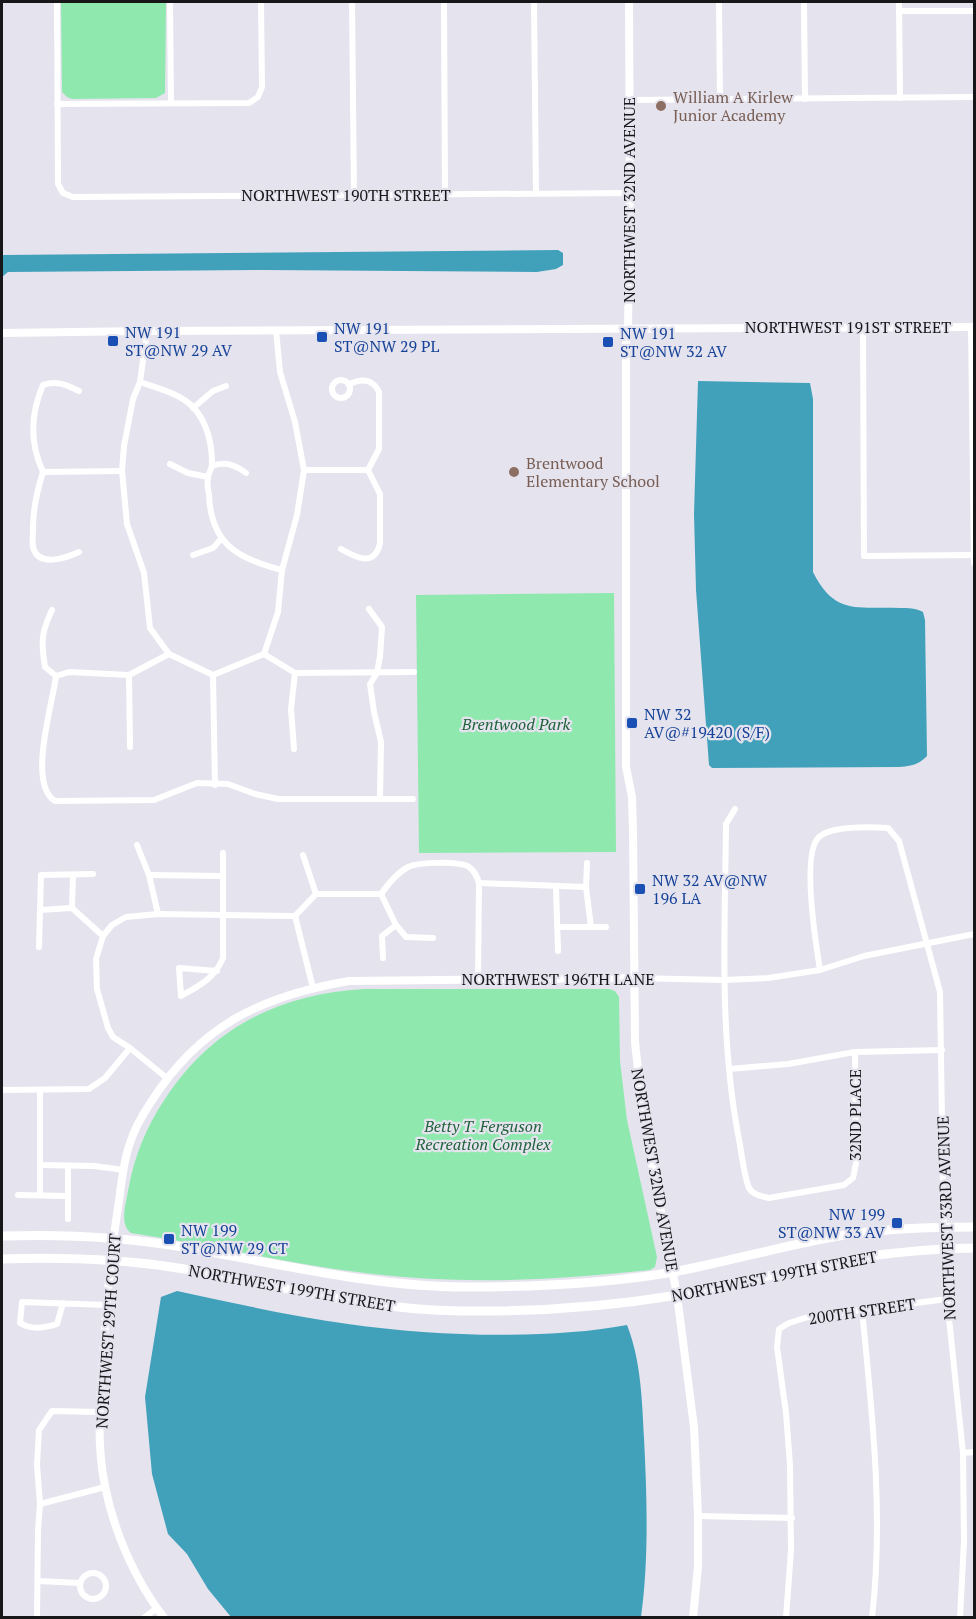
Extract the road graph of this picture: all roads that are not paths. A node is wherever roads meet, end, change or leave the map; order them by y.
1 (57, 2) edge
2 (170, 2) edge
3 (261, 2) edge
4 (352, 2) edge
5 (444, 2) edge
6 (534, 2) edge
7 (629, 2) edge
8 (719, 2) edge
9 (804, 2) edge
10 (899, 2) edge
11 (899, 11) junction
12 (975, 11) edge
13 (975, 97) edge
14 (900, 98) junction
15 (720, 99) junction
16 (805, 99) junction
17 (630, 100) junction
18 (171, 103) junction
19 (57, 104) junction
20 (536, 193) junction
21 (630, 193) junction
22 (446, 194) junction
23 (354, 195) junction
24 (863, 327) junction
25 (973, 327) edge
26 (628, 328) junction
27 (276, 330) junction
28 (147, 331) junction
29 (2, 333) edge
30 (140, 382) junction
31 (350, 384) dead end
32 (226, 386) dead end
33 (79, 391) dead end
34 (193, 408) junction
35 (170, 464) dead end
36 (212, 466) junction
37 (304, 470) junction
38 (368, 470) junction
39 (122, 471) junction
40 (43, 472) junction
41 (246, 473) dead end
42 (208, 477) junction
43 (221, 538) junction
44 (340, 549) dead end
45 (79, 552) dead end
46 (193, 555) dead end
47 (974, 555) edge
48 (975, 563) edge
49 (282, 570) junction
50 (369, 609) dead end
51 (52, 610) dead end
52 (169, 654) junction
53 (264, 654) junction
54 (414, 672) dead end
55 (295, 673) junction
56 (377, 673) junction
57 (129, 675) junction
58 (213, 675) junction
59 (56, 676) junction
60 (130, 747) dead end
61 (294, 749) dead end
62 (215, 785) junction
63 (380, 799) junction
64 (413, 799) dead end
65 (735, 809) dead end
66 (137, 845) dead end
67 (223, 853) dead end
68 (303, 855) dead end
69 (587, 863) dead end
70 (93, 874) dead end
71 (73, 875) junction
72 (149, 875) junction
73 (223, 876) junction
74 (479, 883) junction
75 (556, 887) junction
76 (586, 887) junction
77 (316, 894) junction
78 (381, 894) junction
79 (72, 908) junction
80 (40, 910) junction
81 (158, 914) junction
82 (222, 915) junction
83 (296, 916) junction
84 (396, 926) junction
85 (557, 927) junction
86 (591, 927) junction
87 (606, 927) dead end
88 (975, 934) edge
89 (103, 936) junction
90 (433, 938) dead end
91 (928, 944) junction
92 (39, 947) dead end
93 (558, 951) dead end
94 (383, 958) dead end
95 (820, 970) junction
96 (217, 971) junction
97 (633, 978) junction
98 (478, 980) junction
99 (724, 980) junction
100 (313, 988) junction
101 (130, 1048) junction
102 (942, 1050) junction
103 (855, 1052) junction
104 (729, 1069) junction
105 (168, 1079) junction
106 (2, 1090) edge
107 (40, 1090) junction
108 (40, 1165) junction
109 (68, 1166) junction
110 (124, 1170) junction
111 (18, 1195) dead end
112 (40, 1196) junction
113 (68, 1196) junction
114 (68, 1219) dead end
115 (943, 1227) junction
116 (975, 1227) edge
117 (2, 1236) edge
118 (114, 1238) junction
119 (975, 1248) edge
120 (944, 1249) junction
121 (2, 1259) edge
122 (111, 1261) junction
123 (673, 1272) junction
124 (677, 1295) junction
125 (947, 1299) junction
126 (63, 1303) junction
127 (106, 1305) junction
128 (862, 1310) junction
129 (99, 1412) junction
130 (975, 1452) edge
131 (963, 1453) junction
132 (105, 1487) junction
133 (40, 1504) junction
134 (698, 1516) junction
135 (792, 1518) junction
136 (38, 1581) junction
137 (80, 1583) junction
138 (157, 1608) junction
139 (37, 1617) edge
140 (144, 1617) edge
141 (164, 1617) edge
142 (693, 1617) edge
143 (786, 1617) edge
144 (872, 1617) edge
145 (960, 1617) edge

1 - 19 street
2 - 18 street
3 - 18 street
4 - 23 street
5 - 22 street
6 - 20 street
7 - 17 street, NORTHWEST 32ND AVENUE
8 - 15 street
9 - 16 street
10 - 11 street
11 - 12 street
11 - 14 street
13 - 14 street
14 - 16 street
15 - 16 street
15 - 17 street
17 - 21 street, NORTHWEST 32ND AVENUE
18 - 19 street
19 - 23 street, NORTHWEST 190TH STREET
20 - 21 street, NORTHWEST 190TH STREET
20 - 22 street, NORTHWEST 190TH STREET
21 - 26 street, NORTHWEST 32ND AVENUE
22 - 23 street, NORTHWEST 190TH STREET
24 - 25 street, NORTHWEST 191ST STREET
24 - 26 street, NORTHWEST 191ST STREET
24 - 47 street
25 - 47 street
26 - 27 street, NORTHWEST 191ST STREET
26 - 97 street, NORTHWEST 32ND AVENUE
27 - 28 street, NORTHWEST 191ST STREET
27 - 37 street
28 - 29 street, NORTHWEST 191ST STREET
28 - 30 street
30 - 34 street
30 - 39 street
31 - 38 street
32 - 34 street
33 - 40 street
34 - 36 street
35 - 42 street
36 - 41 street
36 - 42 street
37 - 38 street
37 - 49 street
38 - 44 street
39 - 40 street
39 - 52 street
40 - 45 street
42 - 43 street
43 - 46 street
43 - 49 street
47 - 48 street
49 - 53 street
50 - 56 street
51 - 59 street
52 - 57 street
52 - 58 street
53 - 55 street
53 - 58 street
54 - 56 street
55 - 56 street
55 - 61 street
56 - 63 street
57 - 59 street
57 - 60 street
58 - 62 street
59 - 62 street
62 - 63 street
63 - 64 street
65 - 99 street
66 - 72 street
67 - 73 street
68 - 77 street
69 - 76 street
70 - 71 street
71 - 79 street
71 - 80 street
72 - 73 street
72 - 81 street
73 - 82 street
74 - 75 street
74 - 78 street
74 - 98 street
75 - 76 street
75 - 85 street
76 - 86 street
77 - 78 street
77 - 83 street
78 - 84 street
79 - 80 street
79 - 89 street
80 - 92 street
81 - 82 street
81 - 89 street
82 - 83 street
82 - 96 street
83 - 100 street
84 - 90 street
84 - 94 street
85 - 86 street
85 - 93 street
86 - 87 street
88 - 91 street, NORTHWEST 196TH LANE
89 - 101 street
91 - 95 street, NORTHWEST 196TH LANE
91 - 95 street, NORTHWEST 33RD AVENUE
91 - 102 street, NORTHWEST 33RD AVENUE
95 - 99 street, NORTHWEST 196TH LANE
96 - 96 street
97 - 98 street, NORTHWEST 196TH LANE
97 - 99 street, NORTHWEST 196TH LANE
97 - 123 street, NORTHWEST 32ND AVENUE
98 - 100 street, NORTHWEST 196TH LANE
99 - 104 street
100 - 105 street, NORTHWEST 196TH LANE
101 - 105 street
101 - 107 street
102 - 103 street
102 - 115 street, NORTHWEST 33RD AVENUE
103 - 104 street
103 - 104 street, 32ND PLACE
105 - 110 street, NORTHWEST 29TH COURT
106 - 107 street
107 - 108 street
108 - 109 street
108 - 112 street
109 - 110 street
109 - 113 street
110 - 118 street, NORTHWEST 29TH COURT
111 - 112 street
112 - 113 street
113 - 114 street
115 - 116 main road, NORTHWEST 199TH STREET
115 - 120 street, NORTHWEST 33RD AVENUE
115 - 123 main road, NORTHWEST 199TH STREET
117 - 118 main road, NORTHWEST 199TH STREET
118 - 122 street, NORTHWEST 29TH COURT
118 - 123 main road, NORTHWEST 199TH STREET
119 - 120 main road, NORTHWEST 199TH STREET
120 - 124 main road, NORTHWEST 199TH STREET
120 - 125 street, NORTHWEST 33RD AVENUE
121 - 122 main road, NORTHWEST 199TH STREET
122 - 124 main road, NORTHWEST 199TH STREET
122 - 127 street, NORTHWEST 29TH COURT
123 - 124 street, NORTHWEST 32ND AVENUE
124 - 134 street, NORTHWEST 32ND AVENUE
125 - 128 street, 200TH STREET
125 - 131 street, NORTHWEST 33RD AVENUE
126 - 126 street
126 - 127 street
127 - 129 street, NORTHWEST 29TH COURT
128 - 135 street, 200TH STREET
128 - 144 street
129 - 132 street, NORTHWEST 29TH COURT
129 - 133 street
130 - 131 street
131 - 145 street, NORTHWEST 33RD AVENUE
132 - 133 street
132 - 138 street, NORTHWEST 29TH COURT
133 - 136 street
134 - 135 street
134 - 142 street, NORTHWEST 32ND AVENUE
135 - 143 street
136 - 137 street
136 - 139 street
137 - 137 street
138 - 140 street
138 - 141 street, NORTHWEST 29TH COURT

